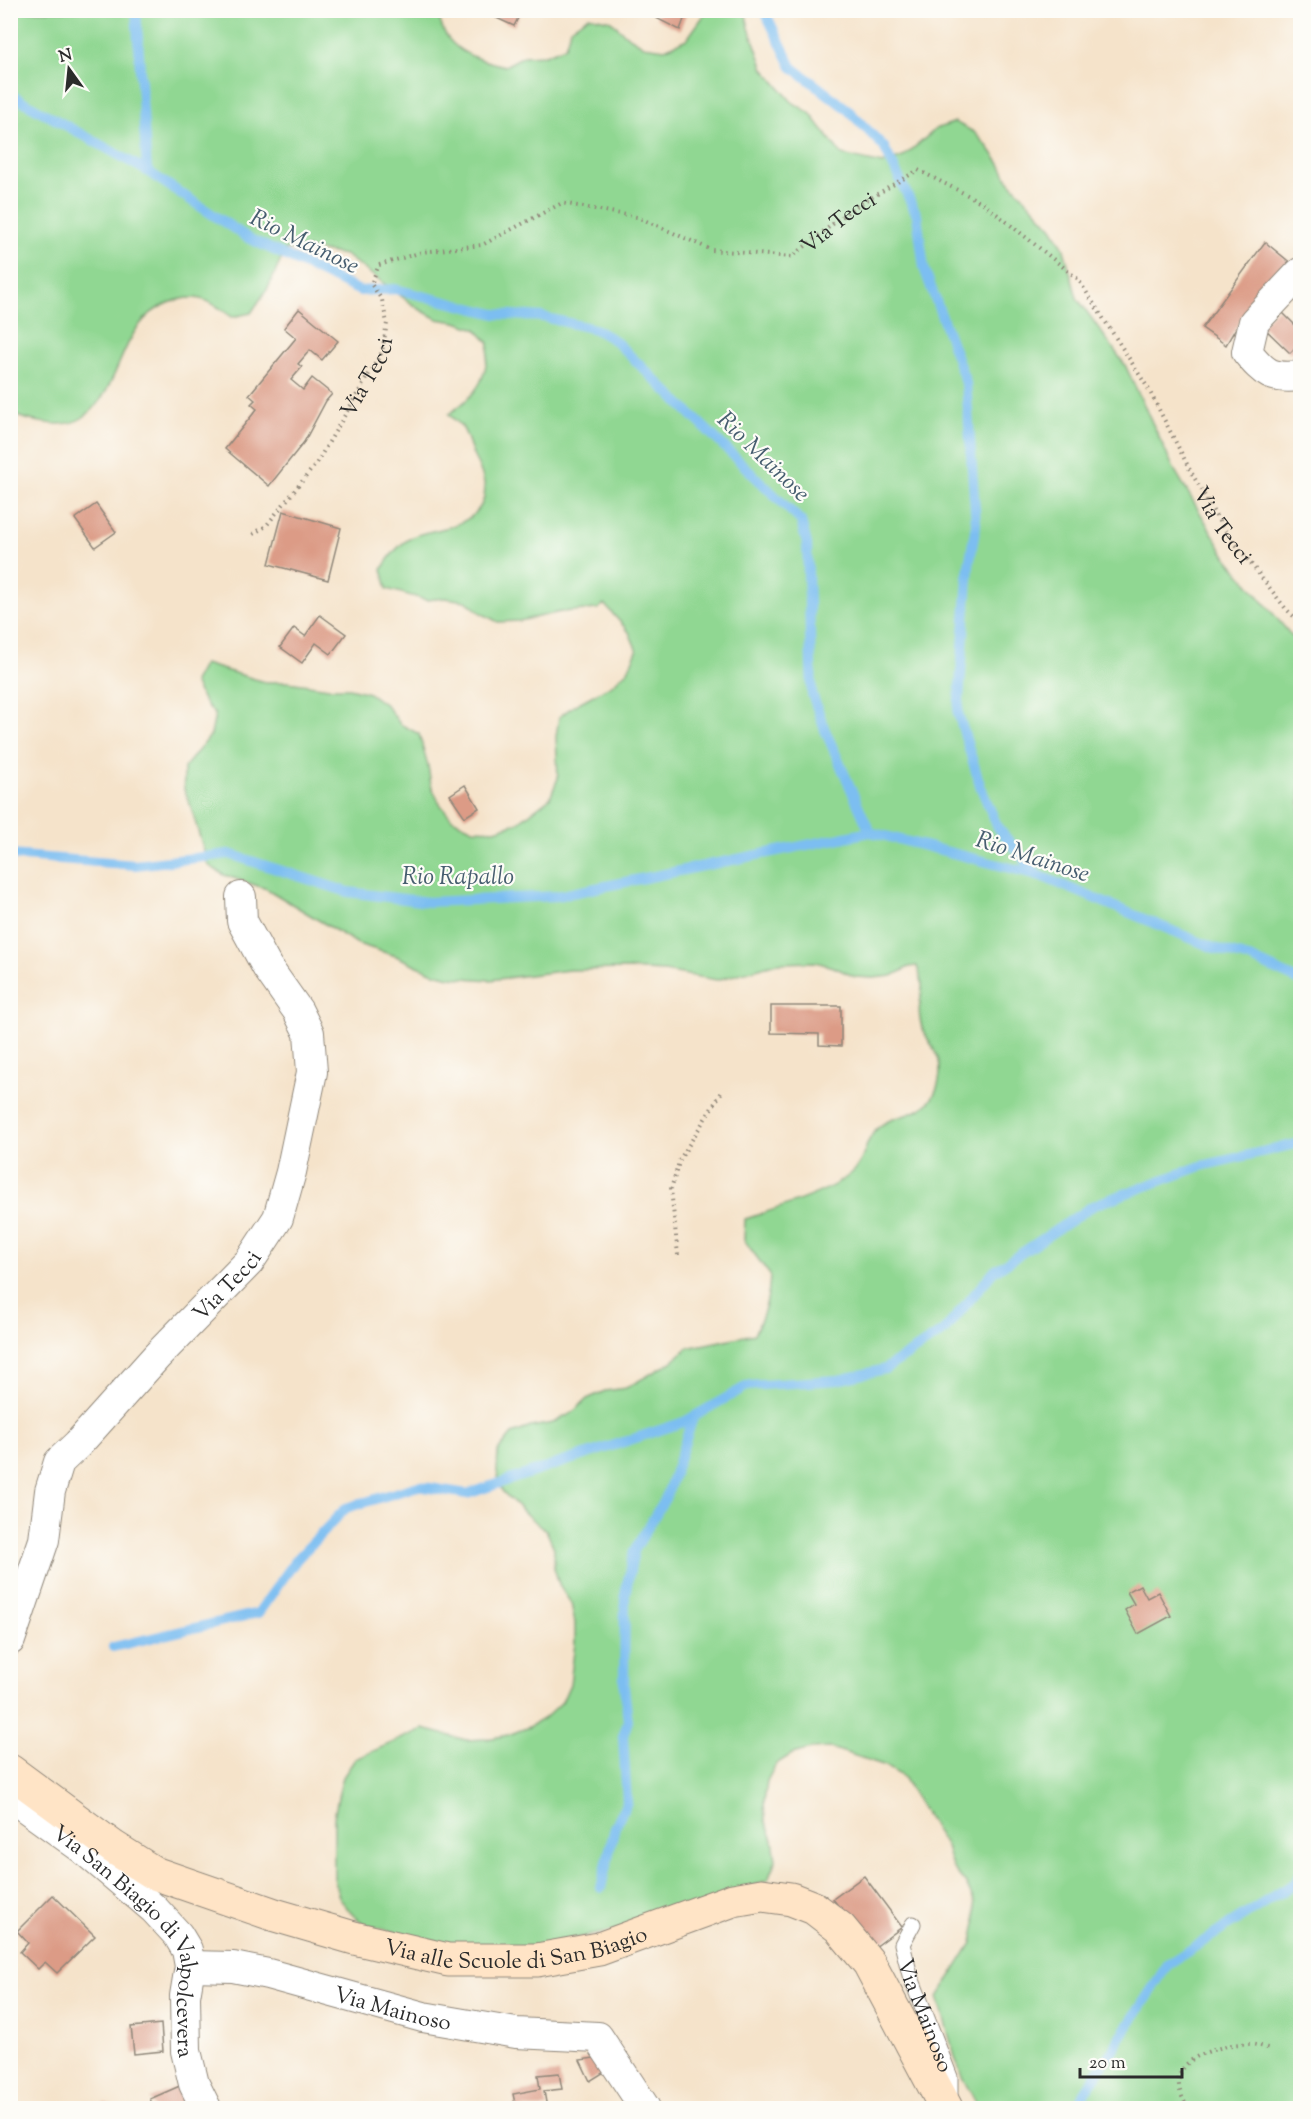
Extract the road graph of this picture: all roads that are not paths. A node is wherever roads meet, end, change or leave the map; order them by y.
1 (1300, 273) edge
2 (1300, 376) edge
3 (241, 897) dead end
4 (10, 1640) edge
5 (10, 1771) edge
6 (10, 1796) edge
7 (913, 1924) dead end
8 (190, 1966) junction
9 (206, 2109) edge
10 (645, 2109) edge
11 (948, 2109) edge

1 - 2 street
3 - 4 street, Via Tecci
5 - 11 street, Via alle Scuole di San Biagio
6 - 8 street, Via San Biagio di Valpolcevera
7 - 11 lane, Via Mainoso
8 - 9 street, Via San Biagio di Valpolcevera
8 - 10 street, Via Mainoso

